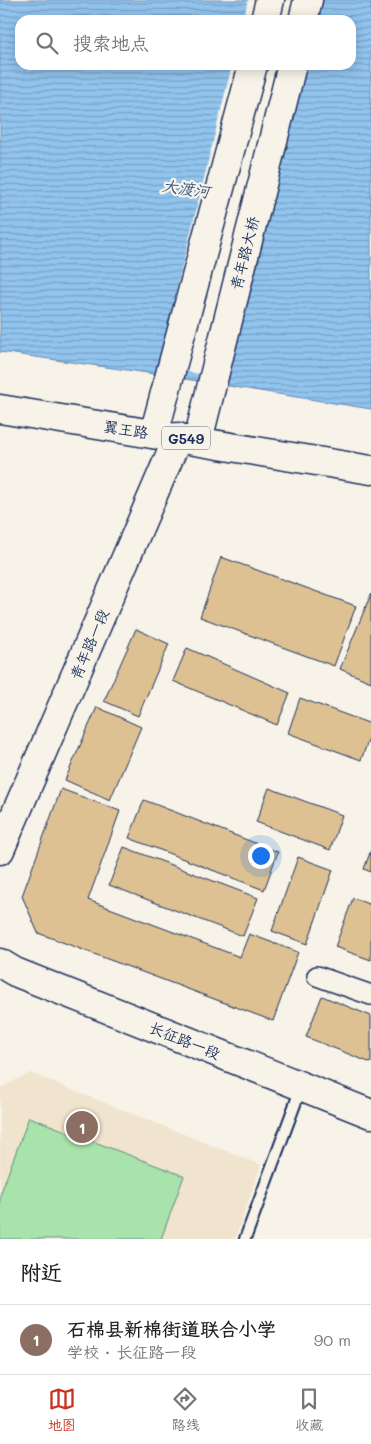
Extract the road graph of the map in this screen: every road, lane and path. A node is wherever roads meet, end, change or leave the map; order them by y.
1 (270, 0) edge
2 (308, 0) edge
3 (266, 15) edge
4 (304, 15) edge
5 (252, 70) edge
6 (290, 70) edge
7 (0, 409) edge
8 (176, 437) junction
9 (371, 470) edge
10 (0, 850) edge
11 (0, 963) edge
12 (317, 976) dead end
13 (371, 995) edge
14 (302, 1086) junction
15 (371, 1114) edge
16 (245, 1239) edge

1 - 3 main road
2 - 4 main road
5 - 8 main road
6 - 8 main road, 青年路大桥
7 - 8 main road, 翼王路 / G549
8 - 9 main road, 翼王路 / G549
8 - 10 main road, 青年路一段
11 - 14 main road, 长征路一段
12 - 13 street
14 - 15 main road, 长征路一段
14 - 16 lane

